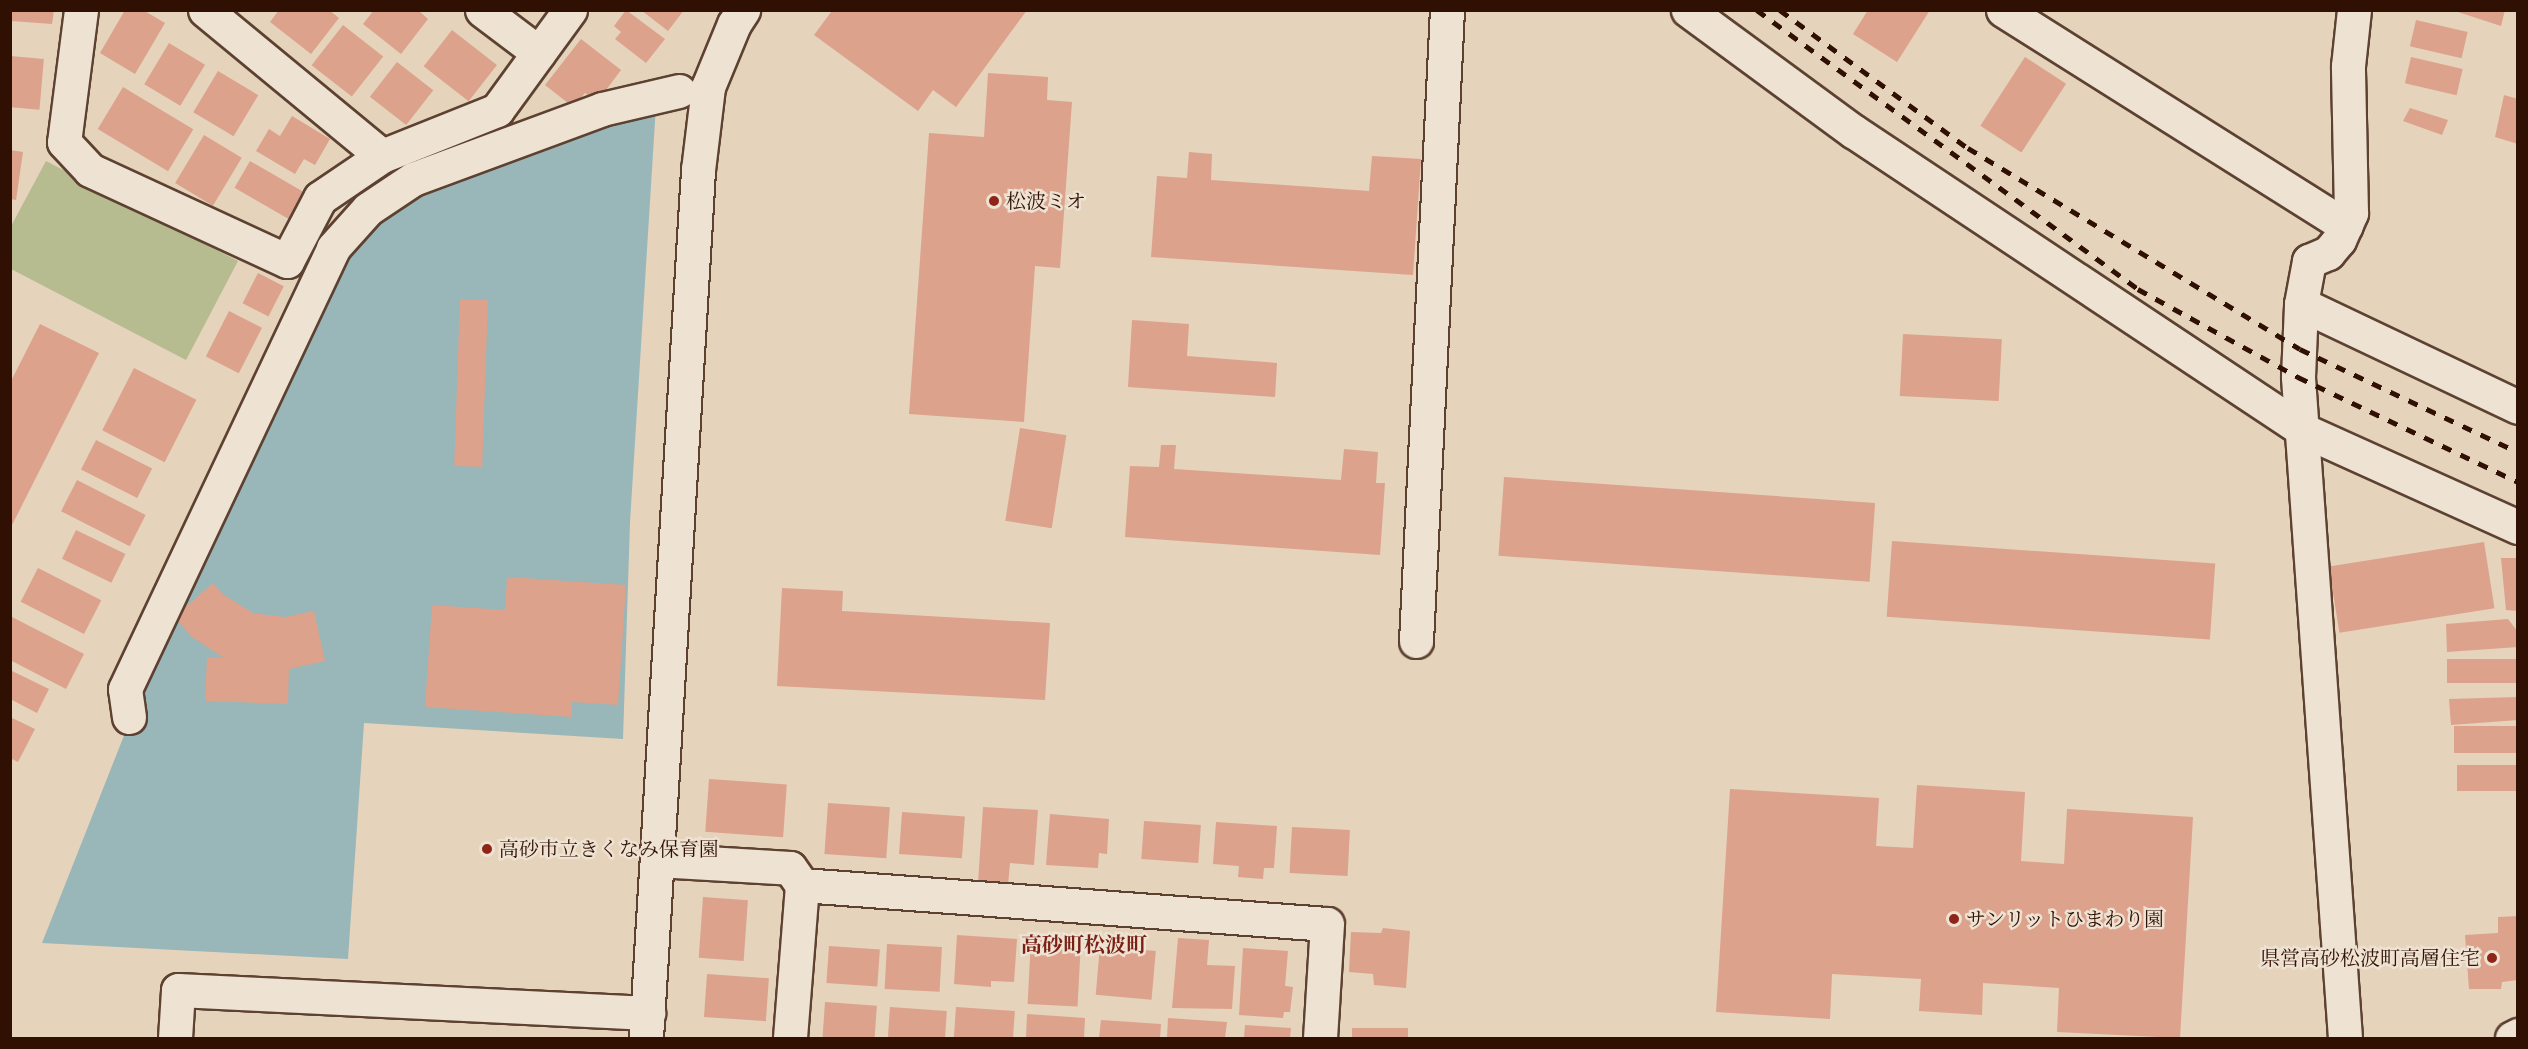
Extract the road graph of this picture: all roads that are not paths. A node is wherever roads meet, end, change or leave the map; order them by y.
1 (81, 10) edge
2 (205, 10) edge
3 (482, 10) edge
4 (570, 10) edge
5 (743, 10) edge
6 (1447, 10) edge
7 (1688, 10) edge
8 (2003, 10) edge
9 (2354, 10) edge
10 (539, 53) junction
11 (679, 91) dead end
12 (382, 156) junction
13 (2346, 225) junction
14 (2301, 304) junction
15 (2517, 407) edge
16 (2303, 430) junction
17 (2517, 527) edge
18 (1416, 641) dead end
19 (129, 717) dead end
20 (657, 860) junction
21 (801, 885) junction
22 (647, 1026) edge
23 (2517, 1035) edge
24 (175, 1038) edge
25 (790, 1038) edge
26 (1320, 1038) edge
27 (2345, 1038) edge
28 (2512, 1038) edge

1 - 12 street
2 - 12 street
3 - 10 street
4 - 10 street
5 - 20 street
6 - 18 street
7 - 16 street
8 - 13 street
9 - 13 street
10 - 12 street
11 - 19 street
13 - 14 street
14 - 15 street
14 - 16 street
16 - 17 street
16 - 27 street
20 - 21 street
20 - 22 street
21 - 25 street
21 - 26 street
22 - 24 street
23 - 28 street

